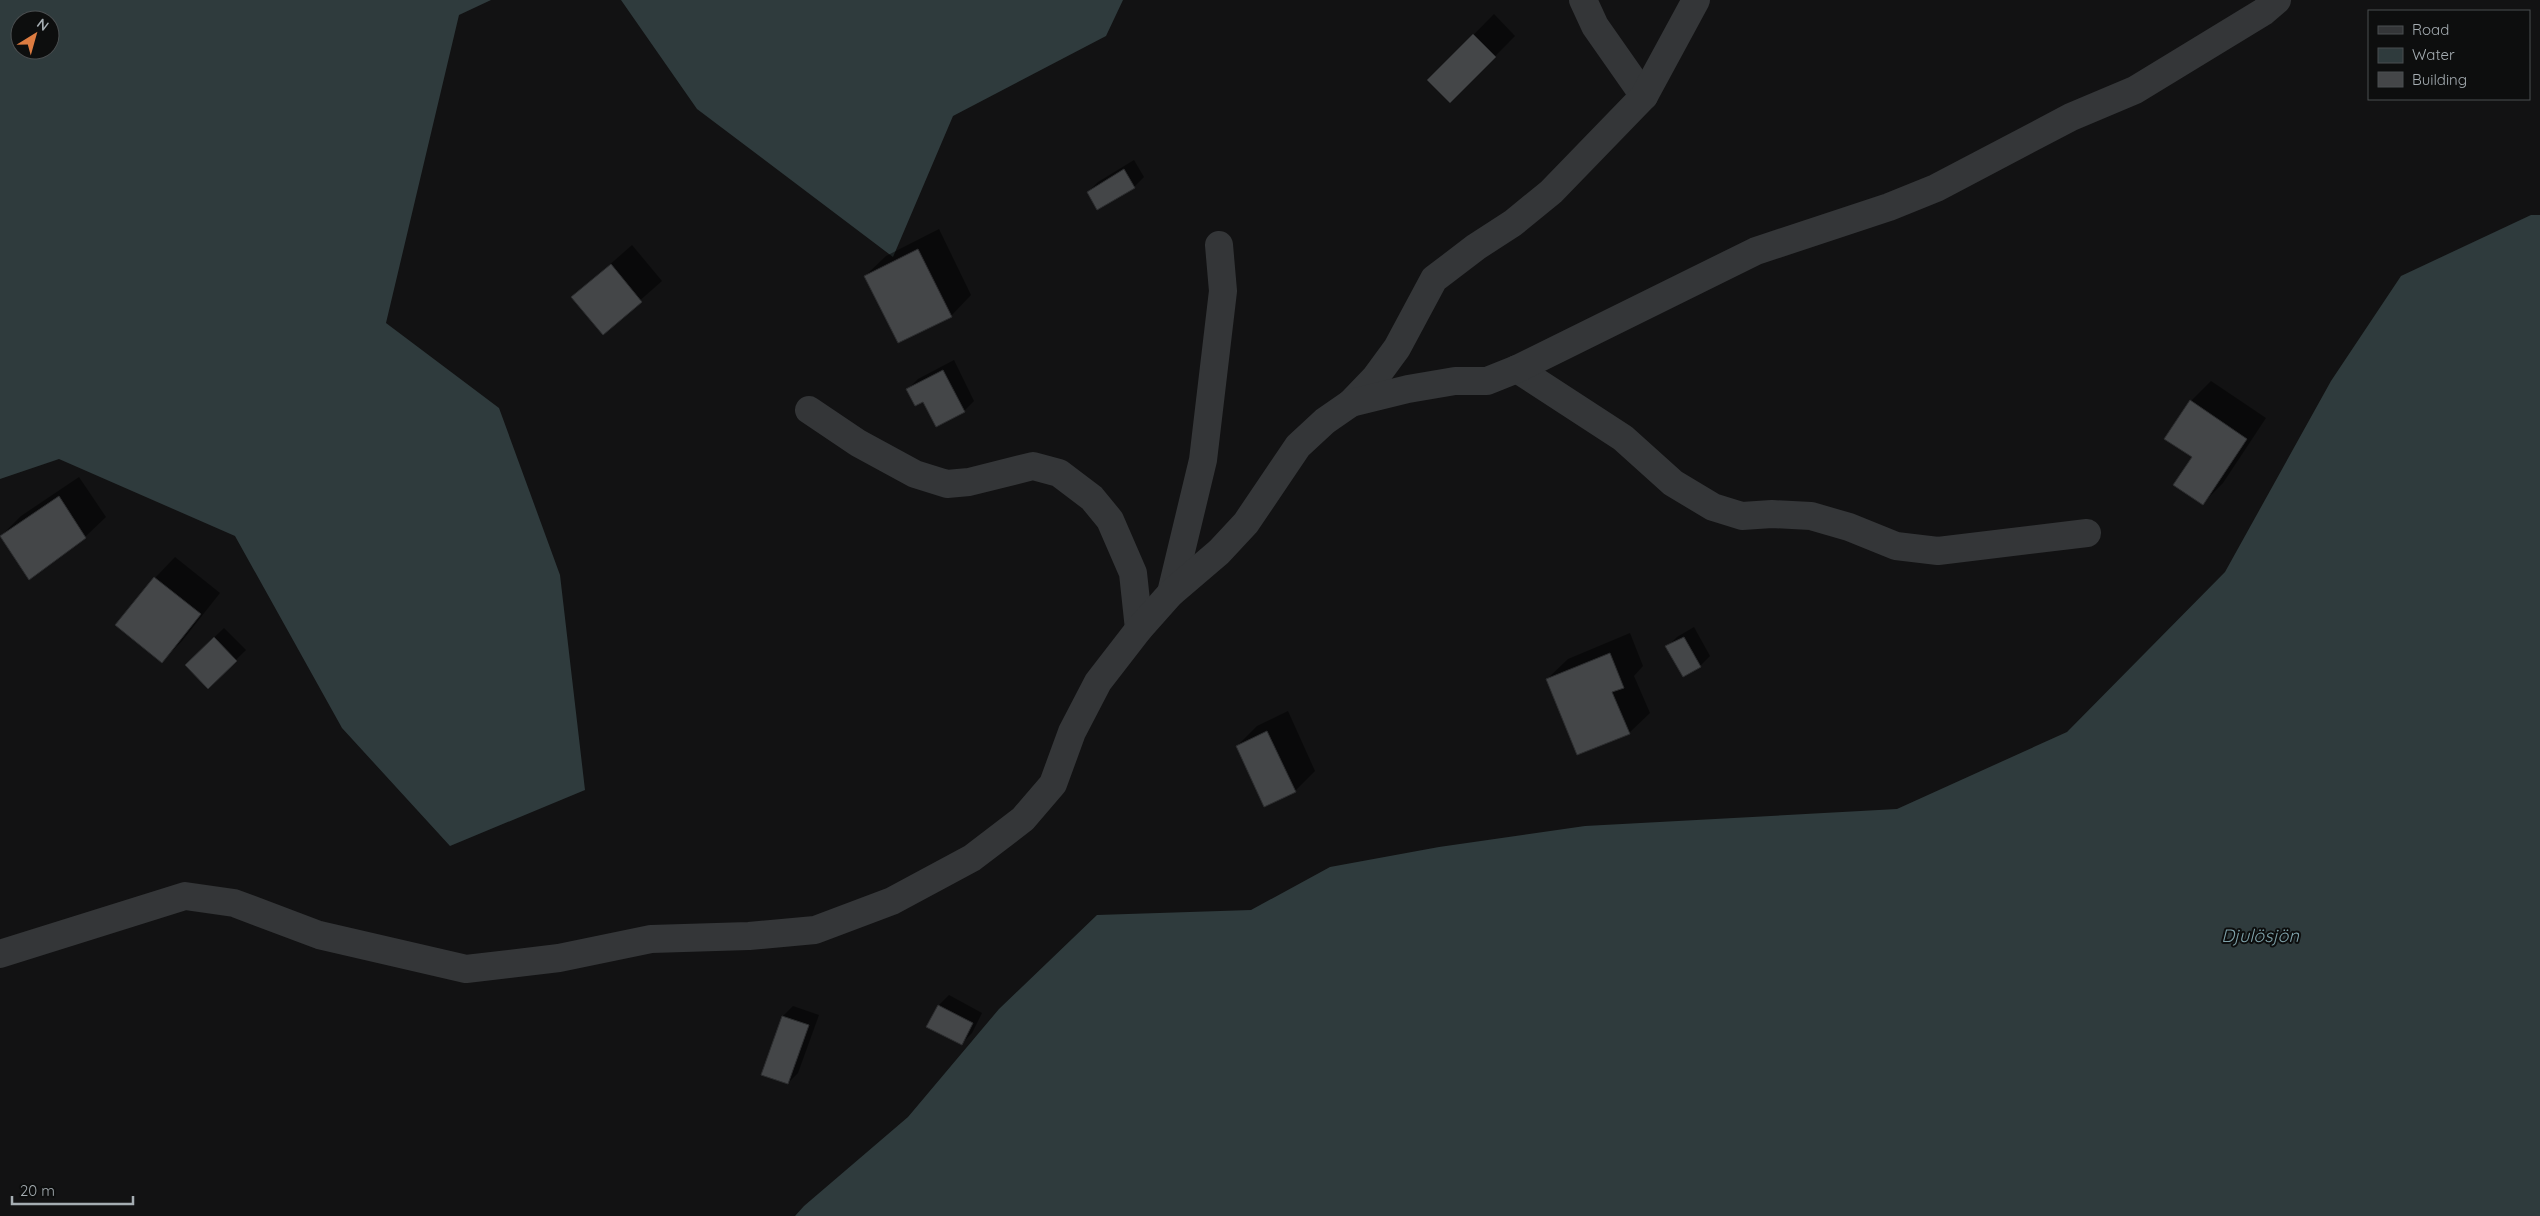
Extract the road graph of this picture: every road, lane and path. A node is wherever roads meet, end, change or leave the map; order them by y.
1 (1583, 0) edge
2 (1696, 0) edge
3 (2277, 0) edge
4 (1644, 96) junction
5 (1219, 245) dead end
6 (1517, 369) junction
7 (1351, 403) junction
8 (808, 410) dead end
9 (2087, 533) dead end
10 (1171, 593) junction
11 (1139, 629) junction
12 (0, 954) edge

1 - 4 street
2 - 4 street
3 - 6 street
4 - 7 street
5 - 10 street
6 - 7 street
6 - 9 street
7 - 10 street
8 - 11 street
10 - 11 street
11 - 12 street

